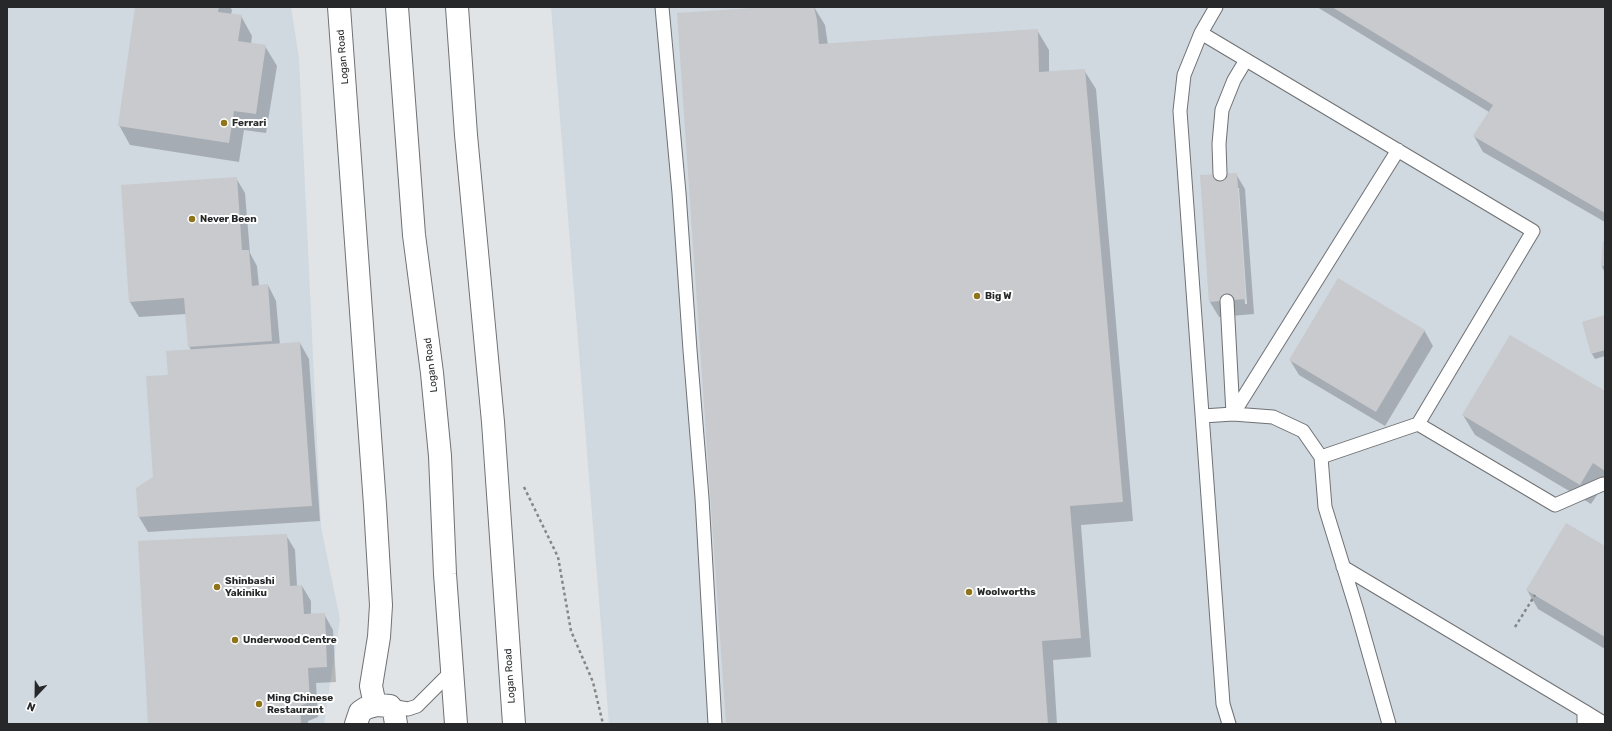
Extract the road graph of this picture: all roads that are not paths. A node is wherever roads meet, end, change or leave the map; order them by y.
1 (339, 7) edge
2 (397, 7) edge
3 (456, 7) edge
4 (662, 7) edge
5 (1216, 7) edge
6 (1200, 33) junction
7 (1246, 60) junction
8 (1398, 150) junction
9 (1220, 174) dead end
10 (1227, 301) dead end
11 (1233, 414) junction
12 (1203, 416) junction
13 (1418, 424) junction
14 (1321, 457) junction
15 (1604, 481) edge
16 (1342, 567) junction
17 (452, 671) junction
18 (387, 712) edge
19 (1584, 718) edge
20 (356, 724) edge
21 (456, 724) edge
22 (514, 724) edge
23 (715, 724) edge
24 (1229, 724) edge
25 (1389, 724) edge
26 (1605, 724) edge

1 - 18 main road, Logan Road
2 - 17 main road, Logan Road
3 - 22 main road, Logan Road
4 - 23 lane
5 - 6 lane
6 - 7 lane
6 - 12 lane
7 - 8 lane
7 - 9 lane
8 - 11 lane
8 - 13 lane
10 - 11 lane
11 - 12 lane
11 - 14 lane
12 - 24 lane
13 - 14 lane
13 - 15 lane
14 - 16 lane
16 - 19 lane
16 - 25 lane
17 - 18 lane
17 - 21 main road, Logan Road
18 - 20 main road
19 - 26 lane

